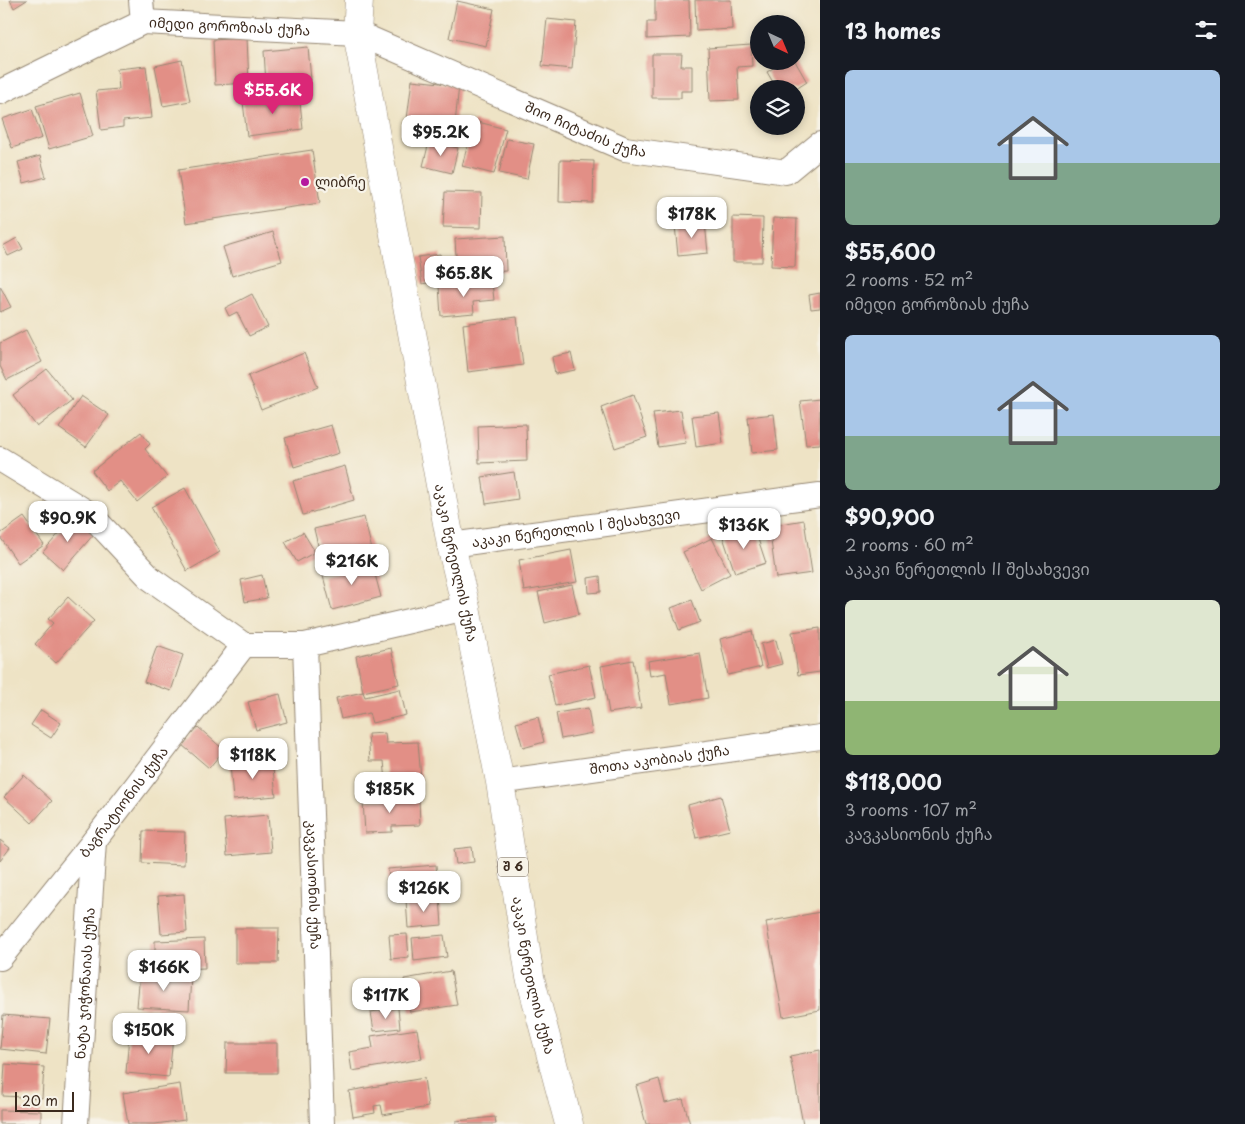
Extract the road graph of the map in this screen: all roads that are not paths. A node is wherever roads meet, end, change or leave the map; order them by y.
1 (359, 0) edge
2 (142, 11) edge
3 (357, 33) junction
4 (0, 92) edge
5 (820, 144) edge
6 (0, 460) edge
7 (820, 495) edge
8 (451, 546) junction
9 (466, 608) junction
10 (244, 645) junction
11 (304, 645) junction
12 (820, 737) edge
13 (500, 782) junction
14 (94, 841) junction
15 (0, 958) edge
16 (76, 1124) edge
17 (322, 1124) edge
18 (569, 1124) edge

1 - 3 main road, აკაკი წერეთლის ქუჩა / შ 6
2 - 3 street, იმედი გოროზიას ქუჩა
2 - 4 street, იმედი გოროზიას ქუჩა
3 - 5 street, შიო ჩიტაძის ქუჩა
3 - 8 main road, აკაკი წერეთლის ქუჩა / შ 6
6 - 10 street
7 - 8 street, აკაკი წერეთლის I შესახვევი
8 - 9 main road, აკაკი წერეთლის ქუჩა / შ 6
9 - 11 street
9 - 13 main road, აკაკი წერეთლის ქუჩა / შ 6
10 - 11 street
10 - 14 street, ბაგრატიონის ქუჩა
11 - 17 street, კავკასიონის ქუჩა
12 - 13 street, შოთა აკობიას ქუჩა
13 - 18 main road, აკაკი წერეთლის ქუჩა / შ 6
14 - 15 street, ბაგრატიონის ქუჩა
14 - 16 street, ნატა ჯიჭონაიას ქუჩა

